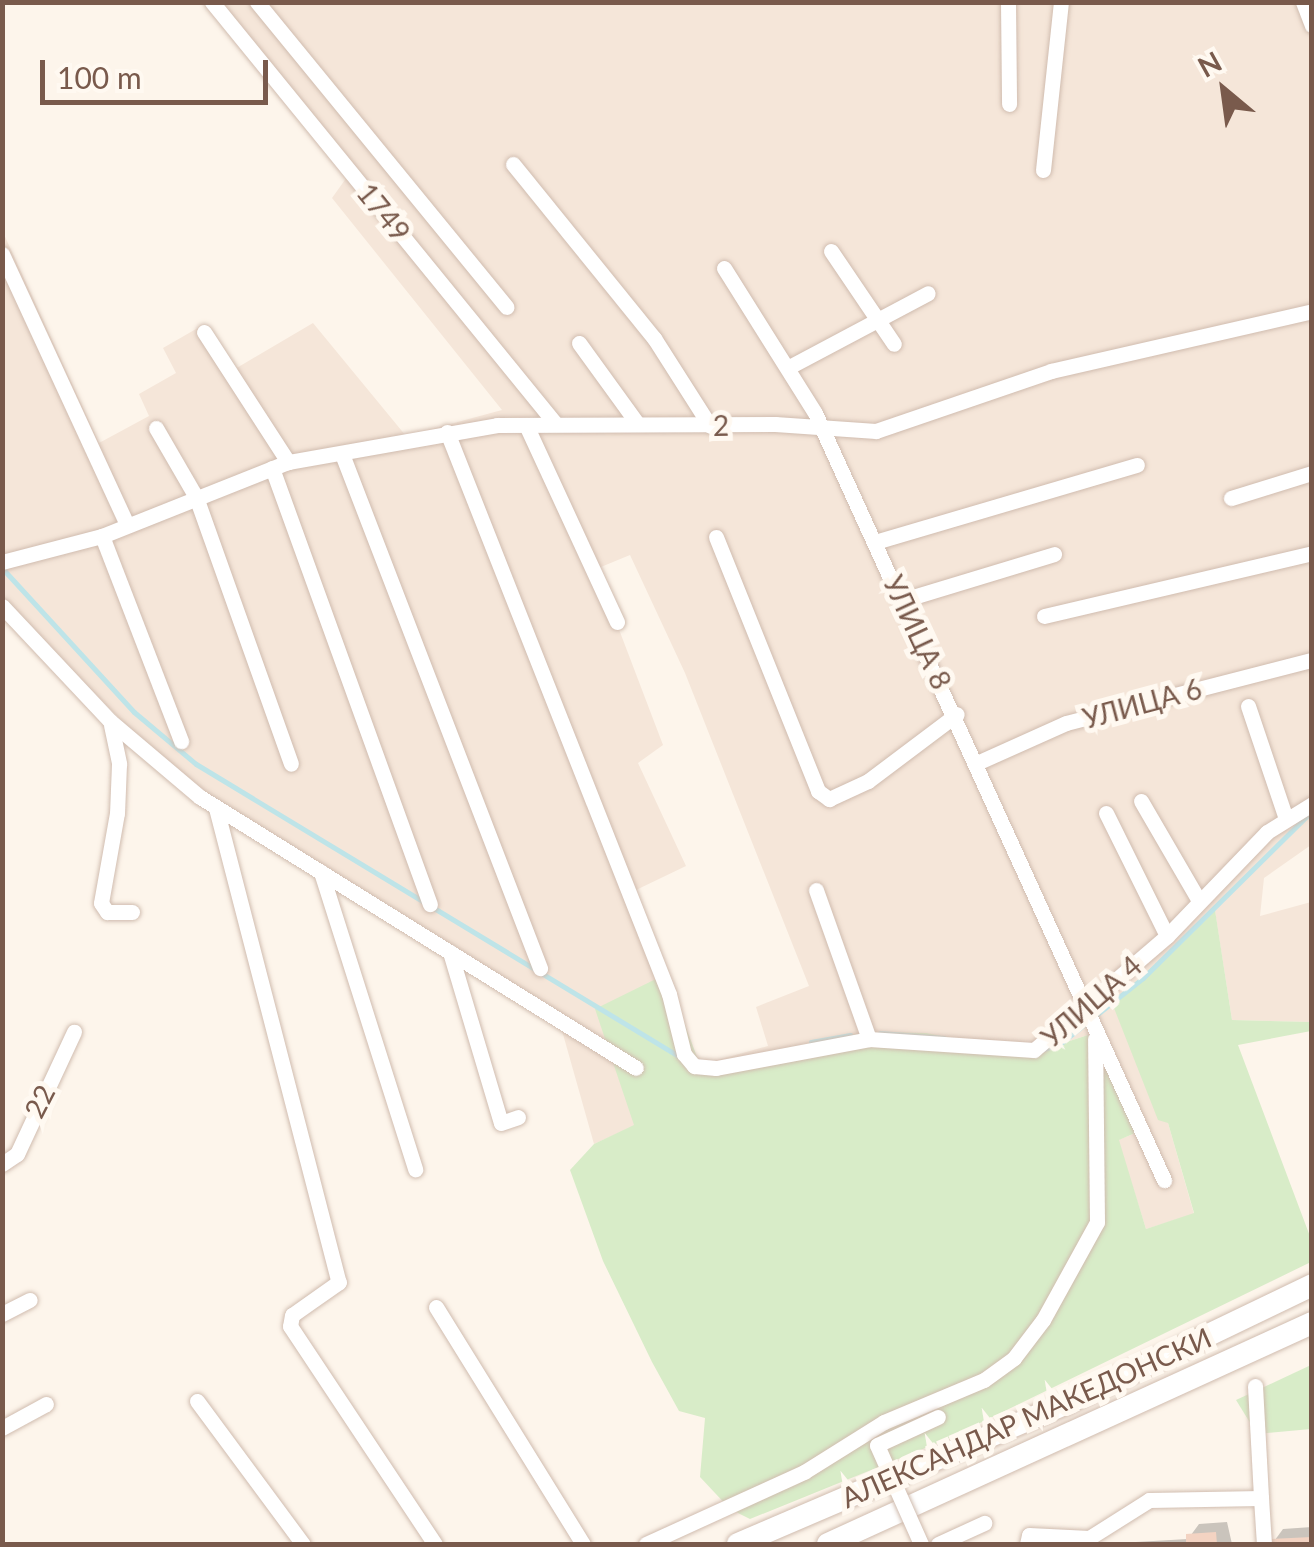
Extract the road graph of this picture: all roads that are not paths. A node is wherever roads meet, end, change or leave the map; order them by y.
1 (212, 2) edge
2 (257, 2) edge
3 (1008, 2) edge
4 (1061, 2) edge
5 (1303, 2) edge
6 (1312, 25) edge
7 (1008, 104) dead end
8 (513, 164) dead end
9 (1043, 170) dead end
10 (831, 251) dead end
11 (2, 254) edge
12 (724, 268) dead end
13 (928, 293) dead end
14 (507, 307) dead end
15 (1312, 311) edge
16 (874, 320) junction
17 (204, 332) dead end
18 (579, 343) dead end
19 (894, 344) dead end
20 (789, 368) junction
21 (554, 422) junction
22 (636, 423) junction
23 (526, 425) junction
24 (710, 426) junction
25 (156, 428) dead end
26 (447, 432) junction
27 (824, 432) junction
28 (342, 454) junction
29 (280, 465) junction
30 (1137, 465) dead end
31 (1312, 473) edge
32 (196, 497) junction
33 (1231, 498) dead end
34 (127, 524) junction
35 (102, 536) junction
36 (716, 537) dead end
37 (875, 542) junction
38 (1312, 553) edge
39 (1054, 554) dead end
40 (5, 556) edge
41 (903, 600) junction
42 (2, 606) edge
43 (1044, 616) dead end
44 (617, 622) dead end
45 (1312, 660) edge
46 (1248, 706) dead end
47 (957, 714) junction
48 (110, 721) junction
49 (181, 741) dead end
50 (979, 762) junction
51 (291, 764) dead end
52 (1141, 801) dead end
53 (1312, 804) edge
54 (216, 808) junction
55 (1106, 813) dead end
56 (1285, 816) junction
57 (321, 872) junction
58 (816, 890) dead end
59 (1198, 900) junction
60 (430, 904) dead end
61 (132, 912) dead end
62 (1168, 936) junction
63 (450, 952) junction
64 (540, 968) dead end
65 (1083, 1010) junction
66 (74, 1032) dead end
67 (1096, 1038) junction
68 (870, 1039) junction
69 (636, 1068) dead end
70 (518, 1117) dead end
71 (2, 1164) edge
72 (415, 1169) dead end
73 (1164, 1180) dead end
74 (1312, 1285) edge
75 (30, 1300) dead end
76 (436, 1308) dead end
77 (2, 1314) edge
78 (1312, 1323) edge
79 (1255, 1386) dead end
80 (196, 1400) dead end
81 (46, 1404) dead end
82 (938, 1417) dead end
83 (2, 1428) edge
84 (1261, 1498) junction
85 (984, 1524) dead end
86 (303, 1544) edge
87 (434, 1544) edge
88 (583, 1544) edge
89 (646, 1544) edge
90 (738, 1544) edge
91 (828, 1544) edge
92 (921, 1544) edge
93 (938, 1544) edge
94 (1027, 1544) edge
95 (1264, 1544) edge

1 - 21 street, 1749
2 - 14 street
3 - 7 street
4 - 9 street
5 - 6 street
8 - 24 street
10 - 16 street
11 - 34 street
12 - 20 street, УЛИЦА 8
13 - 16 street
15 - 27 street, 2
16 - 19 street
16 - 20 street
17 - 29 street
18 - 22 street
20 - 27 street, УЛИЦА 8
21 - 22 street, 2
21 - 23 street, 2
22 - 24 street, 2
23 - 26 street, 2
23 - 44 street
24 - 27 street, 2
25 - 32 street
26 - 28 street, 2
26 - 68 street, УЛИЦА 4
27 - 37 street, УЛИЦА 8
28 - 29 street, 2
28 - 64 street
29 - 32 street, 2
29 - 60 street
30 - 37 street
31 - 33 street
32 - 34 street, 2
32 - 51 street
34 - 35 street, 2
35 - 40 street, 2
35 - 49 street
36 - 47 street
37 - 41 street, УЛИЦА 8
38 - 43 street
39 - 41 street
41 - 47 street, УЛИЦА 8
42 - 48 street
45 - 50 street, УЛИЦА 6
46 - 56 street
47 - 50 street, УЛИЦА 8
48 - 54 street
48 - 61 street
50 - 65 street, УЛИЦА 8
52 - 59 street
53 - 56 street, УЛИЦА 4
54 - 57 street
54 - 87 street
55 - 62 street
56 - 59 street, УЛИЦА 4
57 - 63 street
57 - 72 street
58 - 68 street
59 - 62 street, УЛИЦА 4
62 - 65 street, УЛИЦА 4
63 - 69 street
63 - 70 street
65 - 67 street, УЛИЦА 8
65 - 68 street, УЛИЦА 4
66 - 71 street, 22
67 - 73 street, УЛИЦА 8
67 - 89 street
74 - 90 street, АЛЕКСАНДАР МАКЕДОНСКИ
75 - 77 street
76 - 88 street
78 - 91 street, АЛЕКСАНДАР МАКЕДОНСКИ
79 - 84 street
80 - 86 street
81 - 83 street
82 - 92 street, bridge
84 - 94 street
84 - 95 street
85 - 93 street

